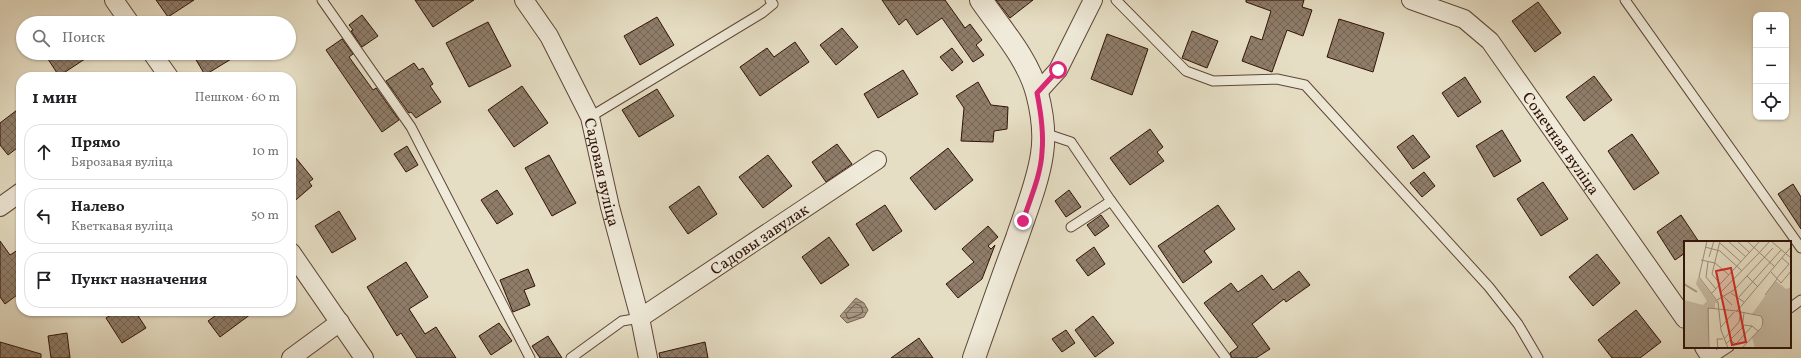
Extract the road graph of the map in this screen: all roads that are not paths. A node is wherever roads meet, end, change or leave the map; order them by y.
1 (114, 0) edge
2 (322, 0) edge
3 (524, 0) edge
4 (770, 0) edge
5 (981, 0) edge
6 (1093, 0) edge
7 (1116, 0) edge
8 (1411, 0) edge
9 (1625, 0) edge
10 (125, 16) edge
11 (157, 60) edge
12 (165, 72) edge
13 (1037, 93) junction
14 (590, 117) junction
15 (1043, 132) junction
16 (878, 160) dead end
17 (16, 196) edge
18 (1111, 201) junction
19 (0, 207) edge
20 (1071, 226) dead end
21 (1801, 248) edge
22 (296, 259) edge
23 (1801, 300) edge
24 (1791, 307) edge
25 (640, 318) junction
26 (1684, 318) edge
27 (340, 322) junction
28 (1705, 348) edge
29 (1727, 348) edge
30 (291, 358) edge
31 (364, 358) edge
32 (530, 358) edge
33 (571, 358) edge
34 (648, 358) edge
35 (974, 358) edge
36 (1226, 358) edge
37 (1538, 358) edge
38 (1712, 358) edge

1 - 10 street
2 - 32 lane
3 - 14 street, Садовая вуліца
4 - 14 lane
5 - 13 street
6 - 13 street
7 - 37 lane
8 - 26 street, Сонечная вуліца
9 - 21 lane
11 - 12 street
13 - 15 street
14 - 25 street, Садовая вуліца
15 - 18 lane
15 - 35 street
16 - 25 street, Садовы завулак
17 - 19 street
18 - 20 lane
18 - 36 lane
22 - 27 street
23 - 24 lane
25 - 33 lane
25 - 34 street, Садовая вуліца
27 - 30 street
27 - 31 street
28 - 38 street
29 - 38 lane

